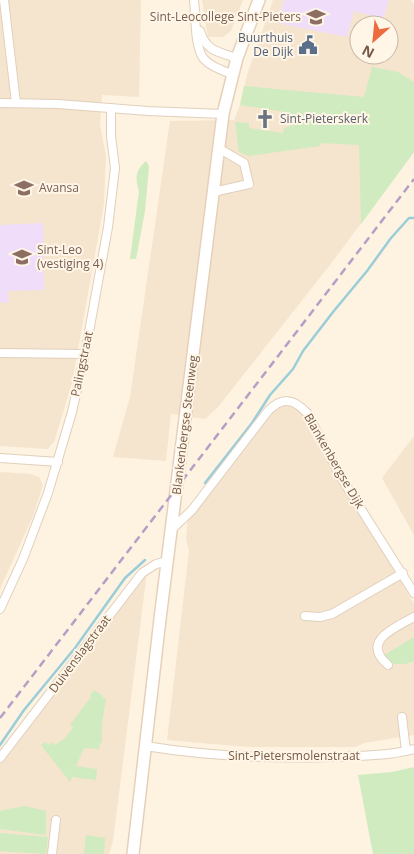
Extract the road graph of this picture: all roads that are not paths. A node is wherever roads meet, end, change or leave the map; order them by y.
1 (4, 0) edge
2 (194, 0) edge
3 (259, 0) edge
4 (196, 17) junction
5 (237, 58) junction
6 (232, 74) junction
7 (0, 103) edge
8 (16, 103) junction
9 (111, 108) junction
10 (223, 114) junction
11 (218, 148) junction
12 (212, 192) junction
13 (0, 352) edge
14 (85, 354) junction
15 (0, 458) edge
16 (58, 462) junction
17 (173, 528) junction
18 (168, 561) junction
19 (403, 573) junction
20 (414, 593) edge
21 (0, 609) edge
22 (305, 616) dead end
23 (414, 617) edge
24 (388, 665) dead end
25 (402, 717) dead end
26 (145, 746) junction
27 (410, 750) edge
28 (0, 758) edge
29 (56, 820) dead end
30 (52, 854) edge
31 (133, 854) edge

1 - 8 street
2 - 4 street
3 - 5 main road, Blankenbergse Steenweg
4 - 5 street
4 - 6 street
5 - 6 main road, Blankenbergse Steenweg
6 - 10 main road, Blankenbergse Steenweg
7 - 8 street
8 - 9 street
9 - 10 street
9 - 14 street, Palingstraat
10 - 11 main road, Blankenbergse Steenweg
11 - 12 main road, Blankenbergse Steenweg
11 - 12 street
12 - 17 main road, Blankenbergse Steenweg
13 - 14 street
14 - 16 street, Palingstraat
15 - 16 street
16 - 21 street, Palingstraat
17 - 18 main road, Blankenbergse Steenweg
17 - 19 street, Blankenbergse Dijk
18 - 26 main road, Blankenbergse Steenweg
18 - 28 street, Duivenslagstraat
19 - 20 street, Blankenbergse Dijk
19 - 22 street
23 - 24 street
25 - 27 street
26 - 27 street, Sint-Pietersmolenstraat
26 - 31 main road, Blankenbergse Steenweg
29 - 30 street

